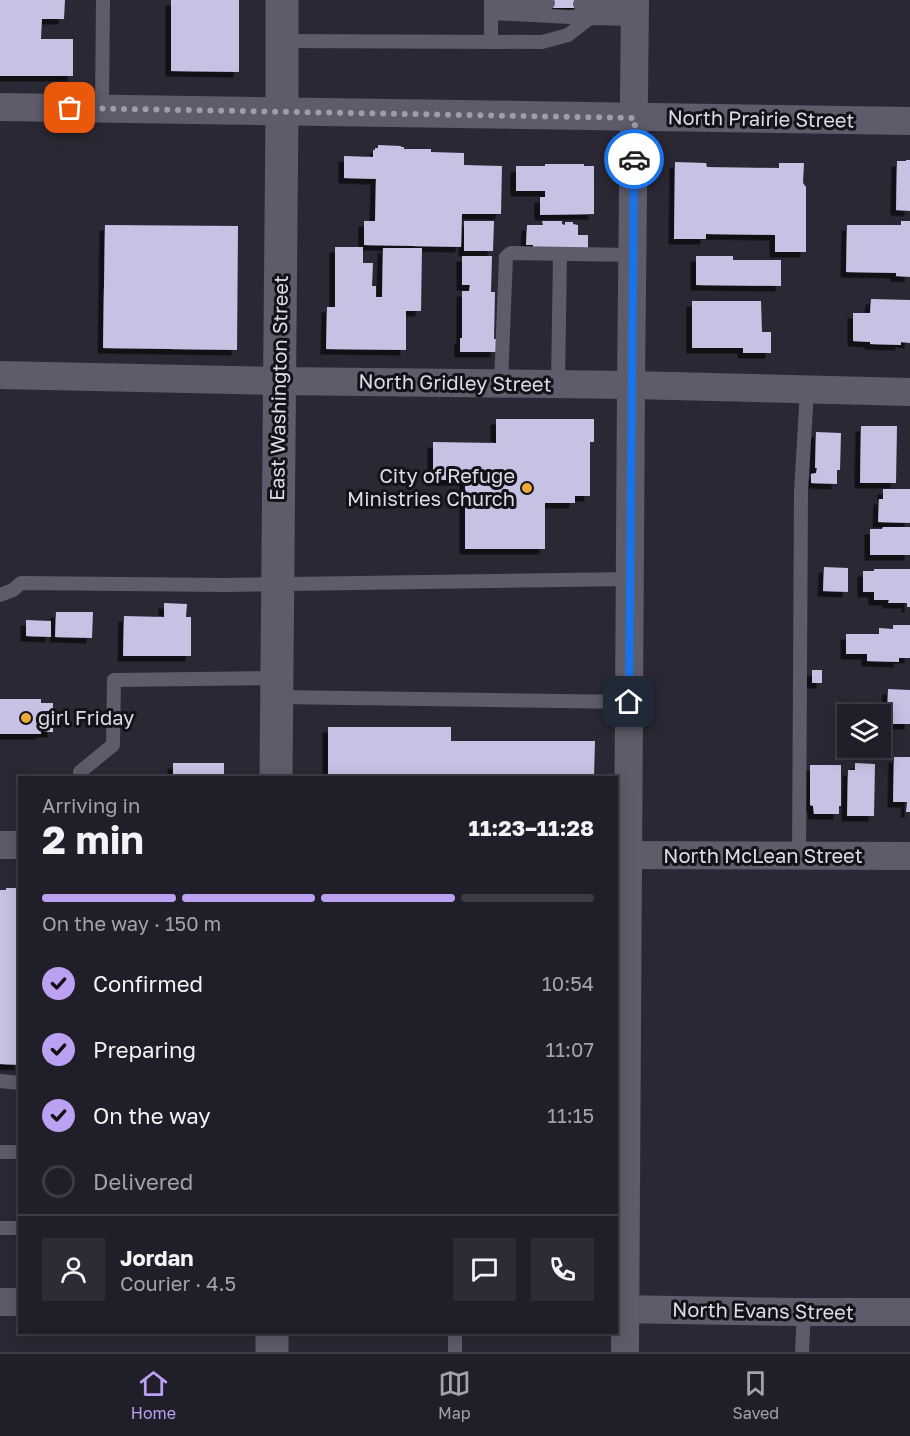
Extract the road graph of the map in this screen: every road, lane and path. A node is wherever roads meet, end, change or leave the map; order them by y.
1 (103, 0) edge
2 (282, 0) edge
3 (548, 3) dead end
4 (580, 4) dead end
5 (491, 5) edge
6 (635, 10) edge
7 (282, 41) junction
8 (491, 42) junction
9 (0, 107) edge
10 (102, 108) junction
11 (282, 111) junction
12 (635, 118) junction
13 (910, 121) edge
14 (560, 254) junction
15 (633, 255) junction
16 (0, 375) edge
17 (279, 381) junction
18 (501, 383) junction
19 (558, 384) junction
20 (631, 385) junction
21 (807, 390) junction
22 (910, 392) edge
23 (630, 579) junction
24 (278, 584) junction
25 (0, 595) edge
26 (277, 687) junction
27 (629, 702) junction
28 (80, 774) edge
29 (276, 776) edge
30 (0, 845) edge
31 (18, 845) edge
32 (622, 855) edge
33 (799, 856) junction
34 (910, 856) edge
35 (0, 1082) edge
36 (18, 1083) edge
37 (0, 1152) edge
38 (18, 1152) edge
39 (0, 1228) edge
40 (18, 1228) edge
41 (0, 1302) edge
42 (18, 1302) edge
43 (621, 1309) edge
44 (804, 1312) junction
45 (910, 1312) edge
46 (272, 1334) edge
47 (455, 1334) edge
48 (272, 1352) edge
49 (455, 1352) edge
50 (625, 1352) edge
51 (802, 1352) edge

1 - 10 lane
2 - 7 main road, East Washington Street
3 - 5 lane
4 - 6 lane
5 - 6 lane
5 - 8 lane
6 - 8 lane
6 - 12 street
7 - 8 lane
7 - 11 main road, East Washington Street
9 - 10 street, North Prairie Street
10 - 11 street, North Prairie Street
11 - 12 street, North Prairie Street
11 - 17 main road, East Washington Street
12 - 13 street, North Prairie Street
12 - 15 street
14 - 15 lane
14 - 18 lane
14 - 19 lane
15 - 20 street
16 - 17 street, North Gridley Street
17 - 18 street, North Gridley Street
17 - 24 main road, East Washington Street
18 - 19 street, North Gridley Street
19 - 20 street, North Gridley Street
20 - 21 street, North Gridley Street
20 - 23 street
21 - 22 street, North Gridley Street
21 - 33 lane
23 - 24 lane
23 - 27 street
24 - 25 lane
24 - 26 main road, East Washington Street
26 - 27 lane
26 - 28 lane
26 - 29 main road, East Washington Street
27 - 32 street
30 - 31 street
32 - 33 street, North McLean Street
32 - 43 street
33 - 34 street, North McLean Street
35 - 36 lane
37 - 38 lane
39 - 40 lane
41 - 42 street
43 - 44 street, North Evans Street
43 - 50 street
44 - 45 street, North Evans Street
44 - 51 lane
46 - 48 main road
47 - 49 lane

